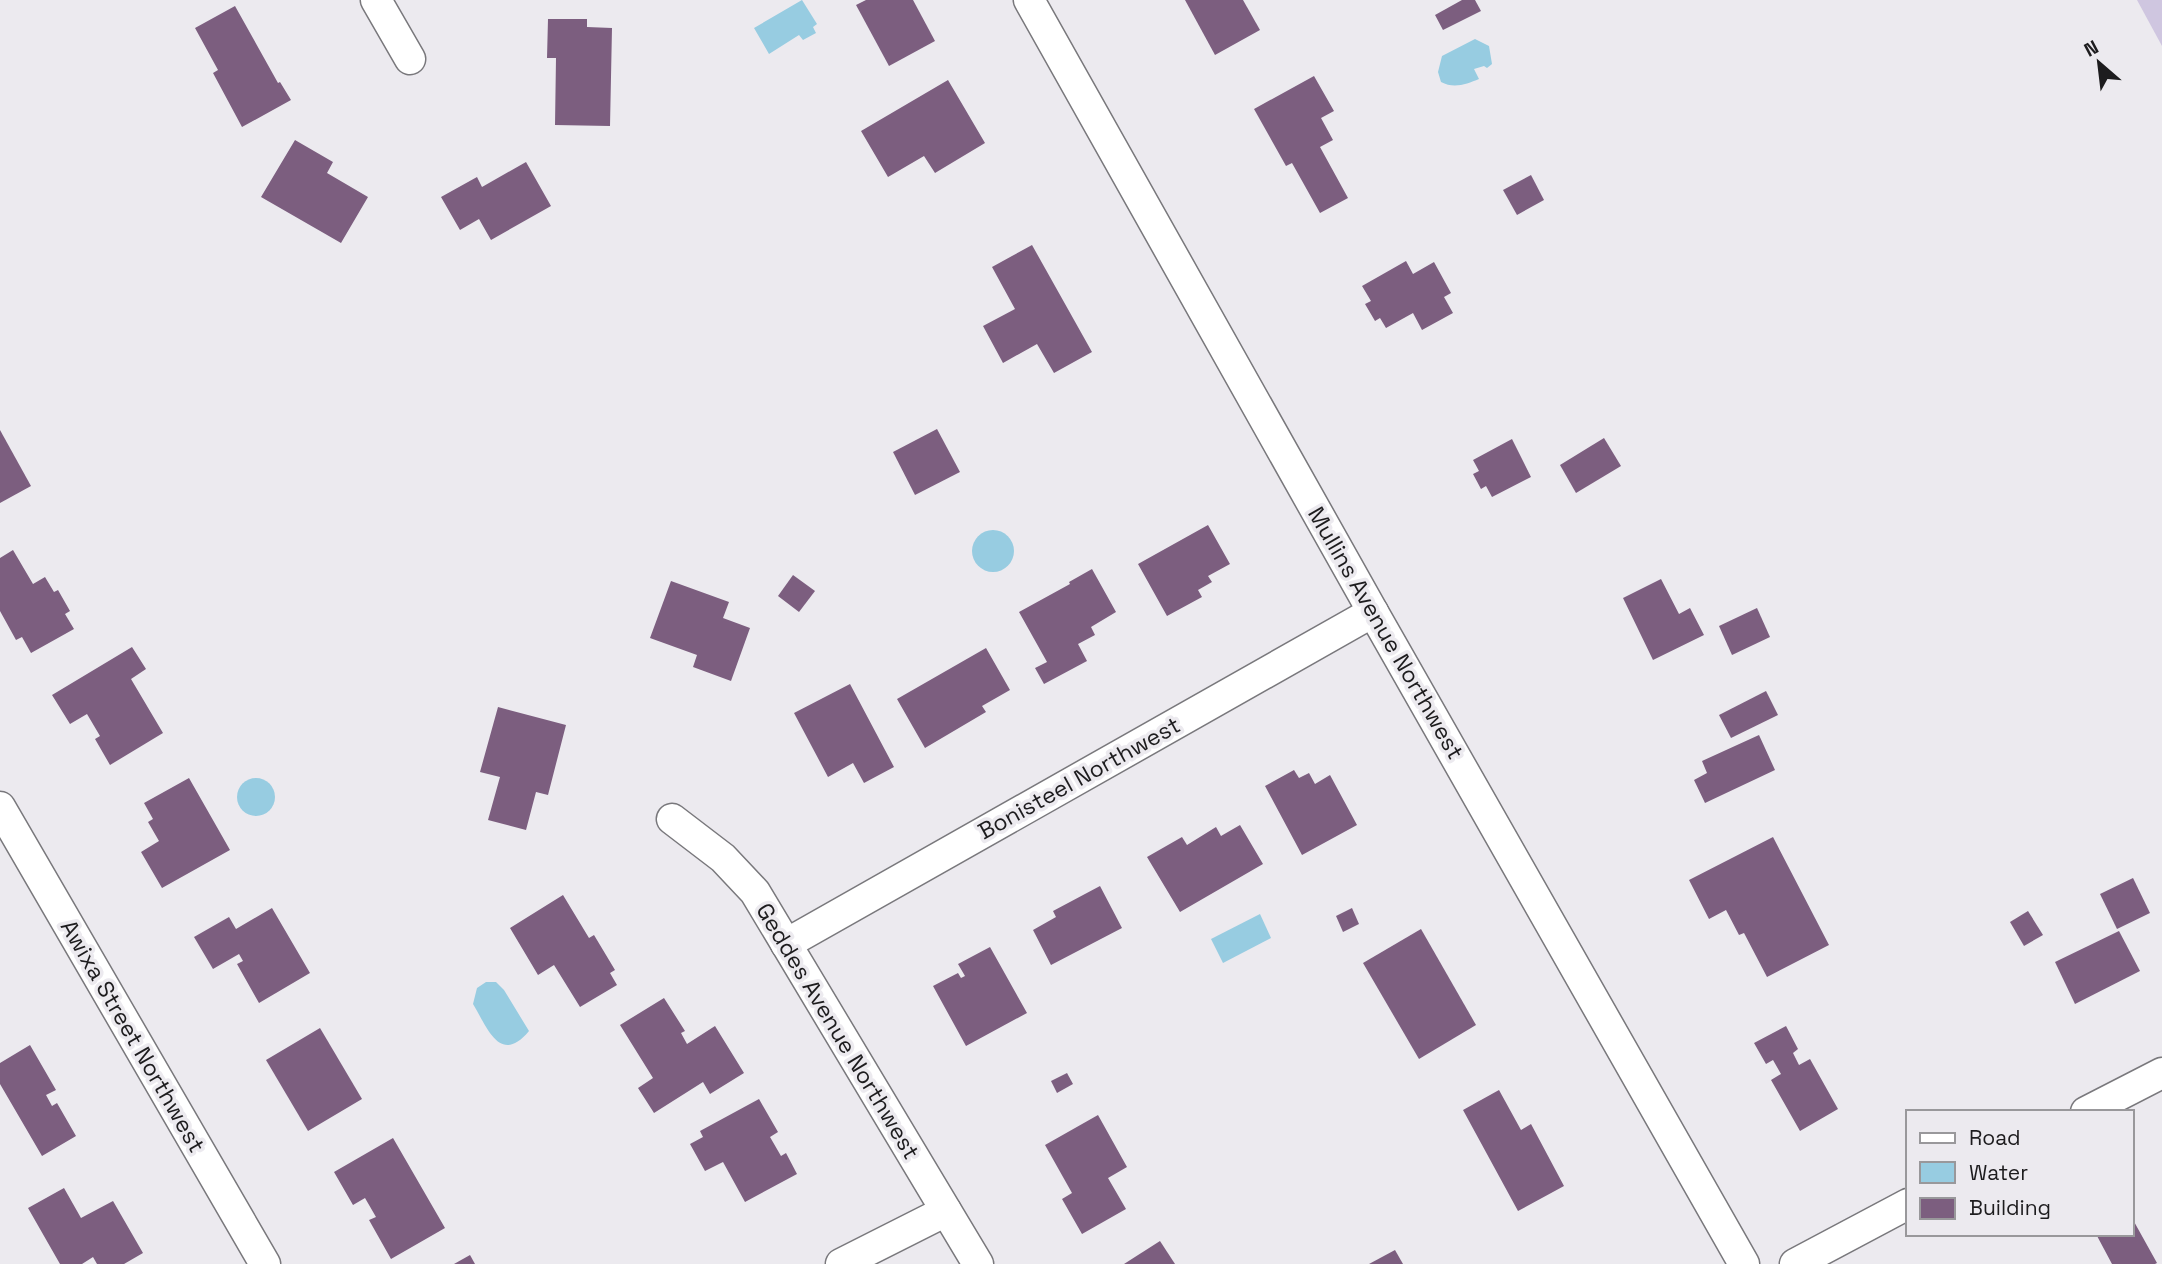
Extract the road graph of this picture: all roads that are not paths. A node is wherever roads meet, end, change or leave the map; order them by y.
1 (376, 0) edge
2 (1029, 0) edge
3 (410, 59) dead end
4 (1373, 612) junction
5 (0, 807) edge
6 (672, 819) dead end
7 (786, 944) junction
8 (2162, 1073) edge
9 (2090, 1110) edge
10 (1906, 1205) edge
11 (946, 1211) junction
12 (265, 1264) edge
13 (841, 1264) edge
14 (978, 1264) edge
15 (1745, 1264) edge
16 (1795, 1264) edge

1 - 3 street
2 - 4 street, Mullins Avenue Northwest
4 - 7 street, Bonisteel Northwest
4 - 15 street, Mullins Avenue Northwest
5 - 12 street, Awixa Street Northwest
6 - 7 street, Geddes Avenue Northwest
7 - 11 street, Geddes Avenue Northwest
8 - 9 street
10 - 16 street
11 - 13 street
11 - 14 street, Geddes Avenue Northwest

